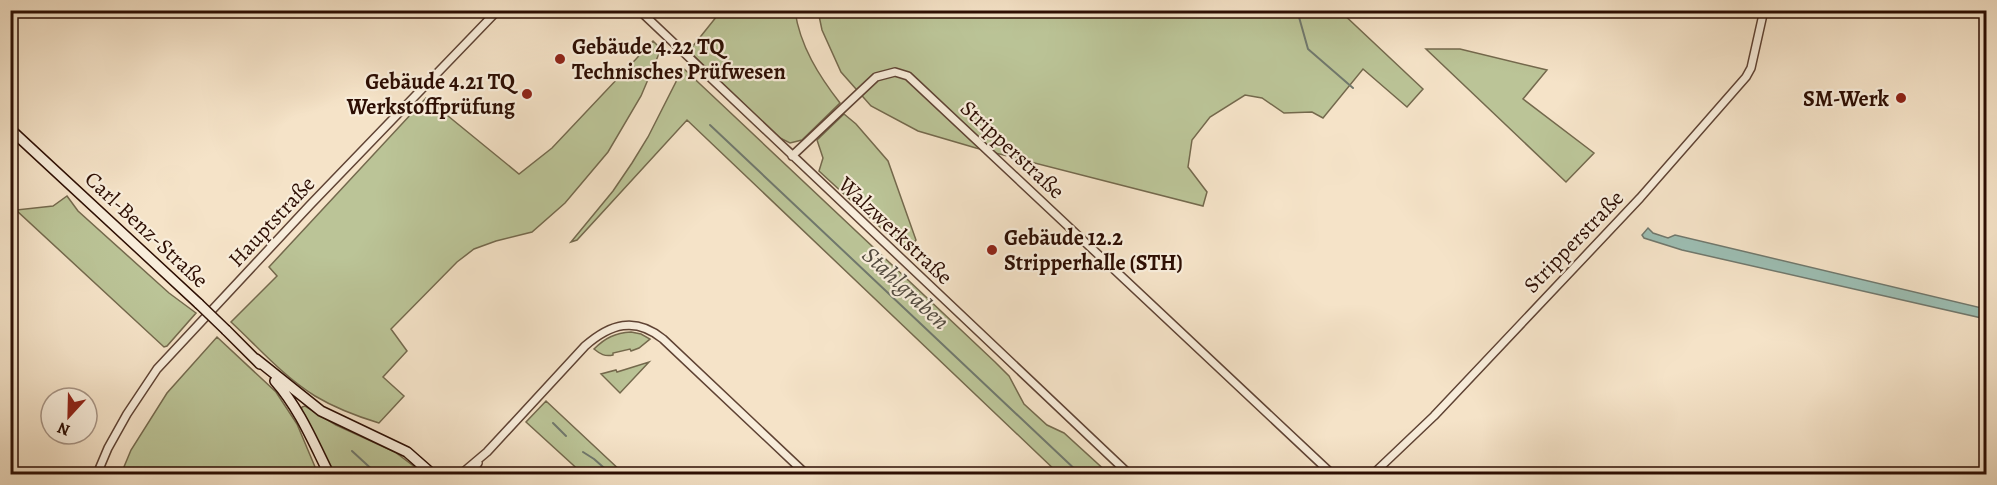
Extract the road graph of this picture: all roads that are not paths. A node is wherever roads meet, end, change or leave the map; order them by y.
1 (94, 10) edge
2 (164, 10) edge
3 (498, 10) edge
4 (639, 10) edge
5 (1764, 10) edge
6 (10, 129) edge
7 (792, 156) junction
8 (256, 359) junction
9 (487, 452) junction
10 (97, 474) edge
11 (329, 474) edge
12 (432, 474) edge
13 (461, 474) edge
14 (470, 474) edge
15 (807, 474) edge
16 (1129, 474) edge
17 (1332, 474) edge
18 (1373, 474) edge

1 - 2 street
3 - 10 street, Hauptstraße
4 - 7 street, Walzwerkstraße
5 - 18 street, Stripperstraße
6 - 8 street, Carl-Benz-Straße, bridge
7 - 16 street, Walzwerkstraße
7 - 17 street, Stripperstraße
8 - 11 street, Carl-Benz-Straße
8 - 12 street, Carl-Benz-Straße
9 - 13 street
9 - 14 street
9 - 15 street

